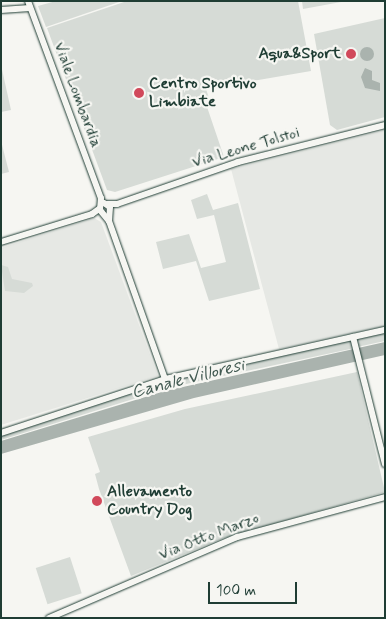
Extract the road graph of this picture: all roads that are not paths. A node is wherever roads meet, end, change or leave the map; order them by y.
1 (29, 4) edge
2 (1, 10) edge
3 (385, 125) edge
4 (104, 208) junction
5 (1, 242) edge
6 (385, 330) edge
7 (353, 337) junction
8 (165, 379) junction
9 (1, 433) edge
10 (385, 464) edge
11 (385, 496) edge
12 (49, 618) edge

1 - 2 street
1 - 4 street, Viale Lombardia
3 - 4 street, Via Leone Tolstoi
4 - 5 street
4 - 8 street, Viale Lombardia
6 - 7 street
7 - 8 street
7 - 10 street
8 - 9 street
11 - 12 street, Via Otto Marzo

